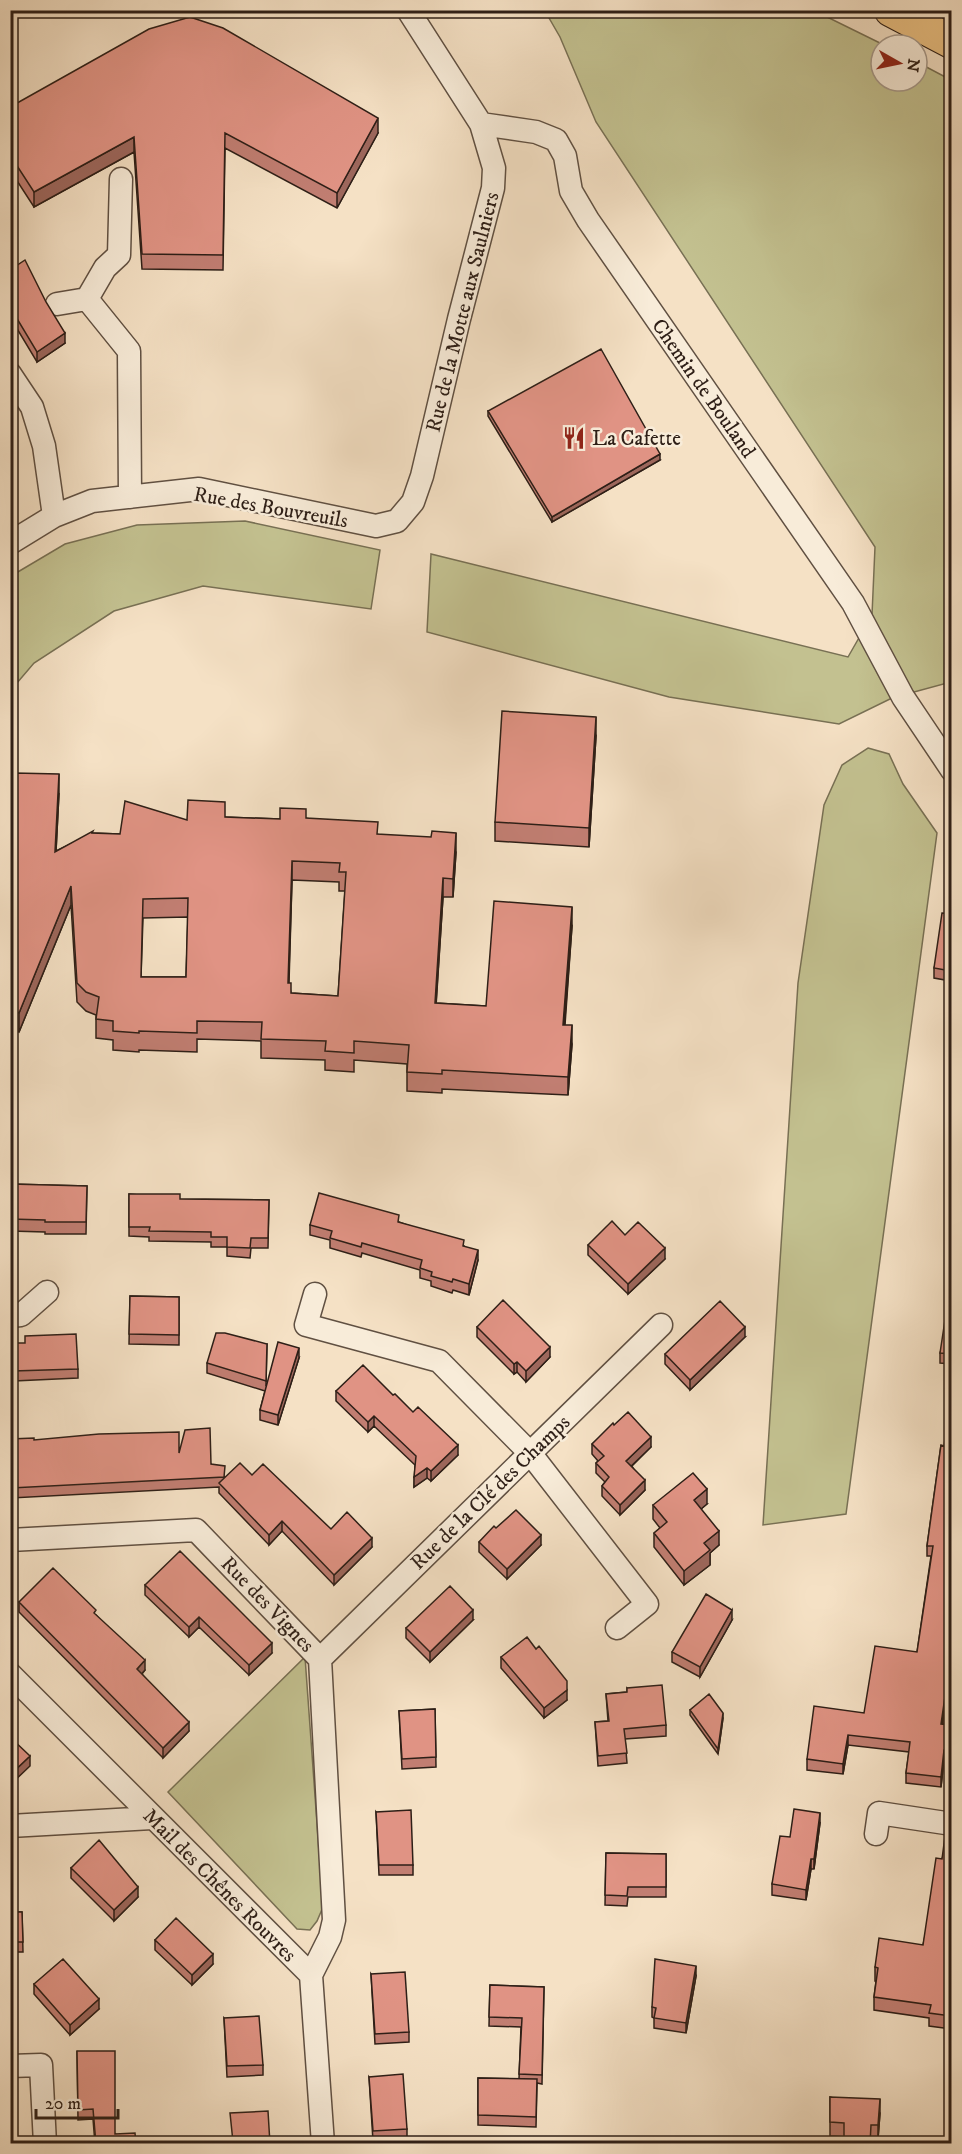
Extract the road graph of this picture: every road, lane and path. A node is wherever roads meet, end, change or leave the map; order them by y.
1 (408, 10) edge
2 (891, 10) edge
3 (935, 10) edge
4 (951, 20) edge
5 (951, 42) edge
6 (481, 124) junction
7 (121, 179) dead end
8 (87, 299) junction
9 (57, 304) dead end
10 (10, 374) edge
11 (130, 497) junction
12 (54, 516) junction
13 (397, 521) joint
14 (10, 543) edge
15 (951, 770) edge
16 (47, 1292) dead end
17 (315, 1294) dead end
18 (10, 1316) edge
19 (661, 1325) dead end
20 (530, 1453) junction
21 (10, 1540) edge
22 (616, 1628) dead end
23 (320, 1659) junction
24 (10, 1674) edge
25 (152, 1818) junction
26 (951, 1824) edge
27 (10, 1826) edge
28 (876, 1834) dead end
29 (311, 1975) junction
30 (10, 2066) edge
31 (45, 2144) edge
32 (323, 2144) edge

1 - 6 street, Rue de la Motte aux Saulniers
2 - 5 main road
3 - 4 main road
6 - 13 street, Rue de la Motte aux Saulniers
6 - 15 street, Chemin de Bouland
7 - 8 street
8 - 9 street
8 - 11 street
10 - 12 street
11 - 12 street, Rue des Bouvreuils
11 - 13 street, Rue des Bouvreuils
12 - 14 street, Rue des Bouvreuils
16 - 18 street
17 - 20 street
19 - 20 street, Rue de la Clé des Champs
20 - 22 street
20 - 23 street, Rue de la Clé des Champs
21 - 23 street, Rue des Vignes
23 - 29 street, Rue des Vignes
24 - 25 street, Mail des Chênes Rouvres
25 - 27 street
25 - 29 street, Mail des Chênes Rouvres
26 - 28 street
29 - 32 street, Mail des Chênes Rouvres
30 - 31 street

